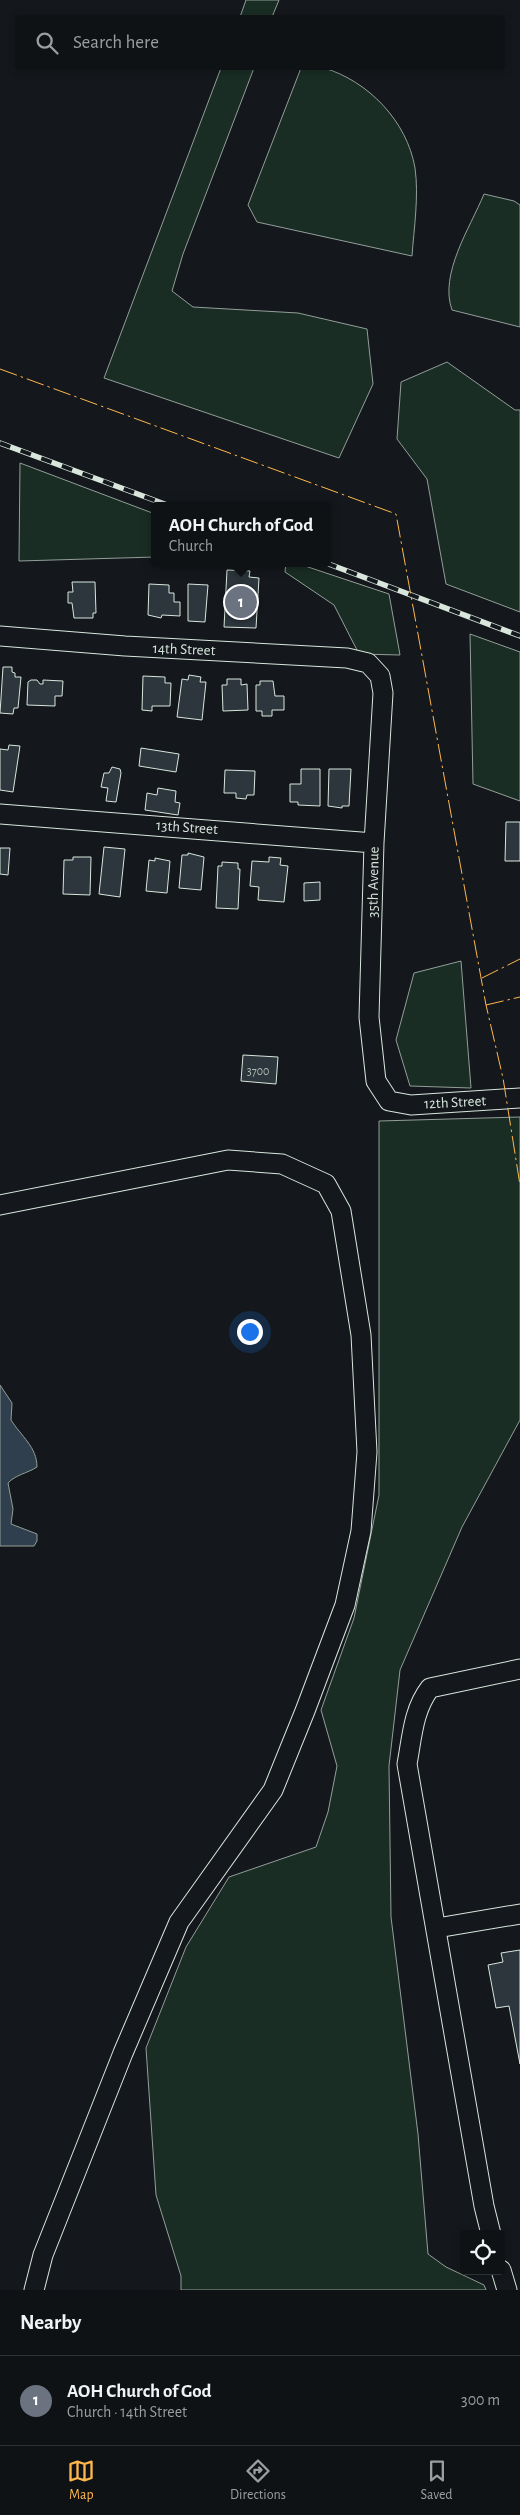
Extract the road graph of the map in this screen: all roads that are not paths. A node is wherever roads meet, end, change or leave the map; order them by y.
1 (0, 636) edge
2 (368, 663) joint
3 (0, 814) edge
4 (374, 843) junction
5 (520, 1098) edge
6 (389, 1101) joint
7 (0, 1204) edge
8 (520, 1669) edge
9 (520, 1914) edge
10 (437, 1928) junction
11 (490, 2230) edge
12 (502, 2275) edge
13 (34, 2290) edge
14 (507, 2290) edge

1 - 2 street, 14th Street
2 - 4 street, 35th Avenue
3 - 4 street, 13th Street
4 - 6 street, 35th Avenue
5 - 6 street, 12th Street
7 - 13 street
8 - 10 street
9 - 10 street
10 - 11 street
12 - 14 street

